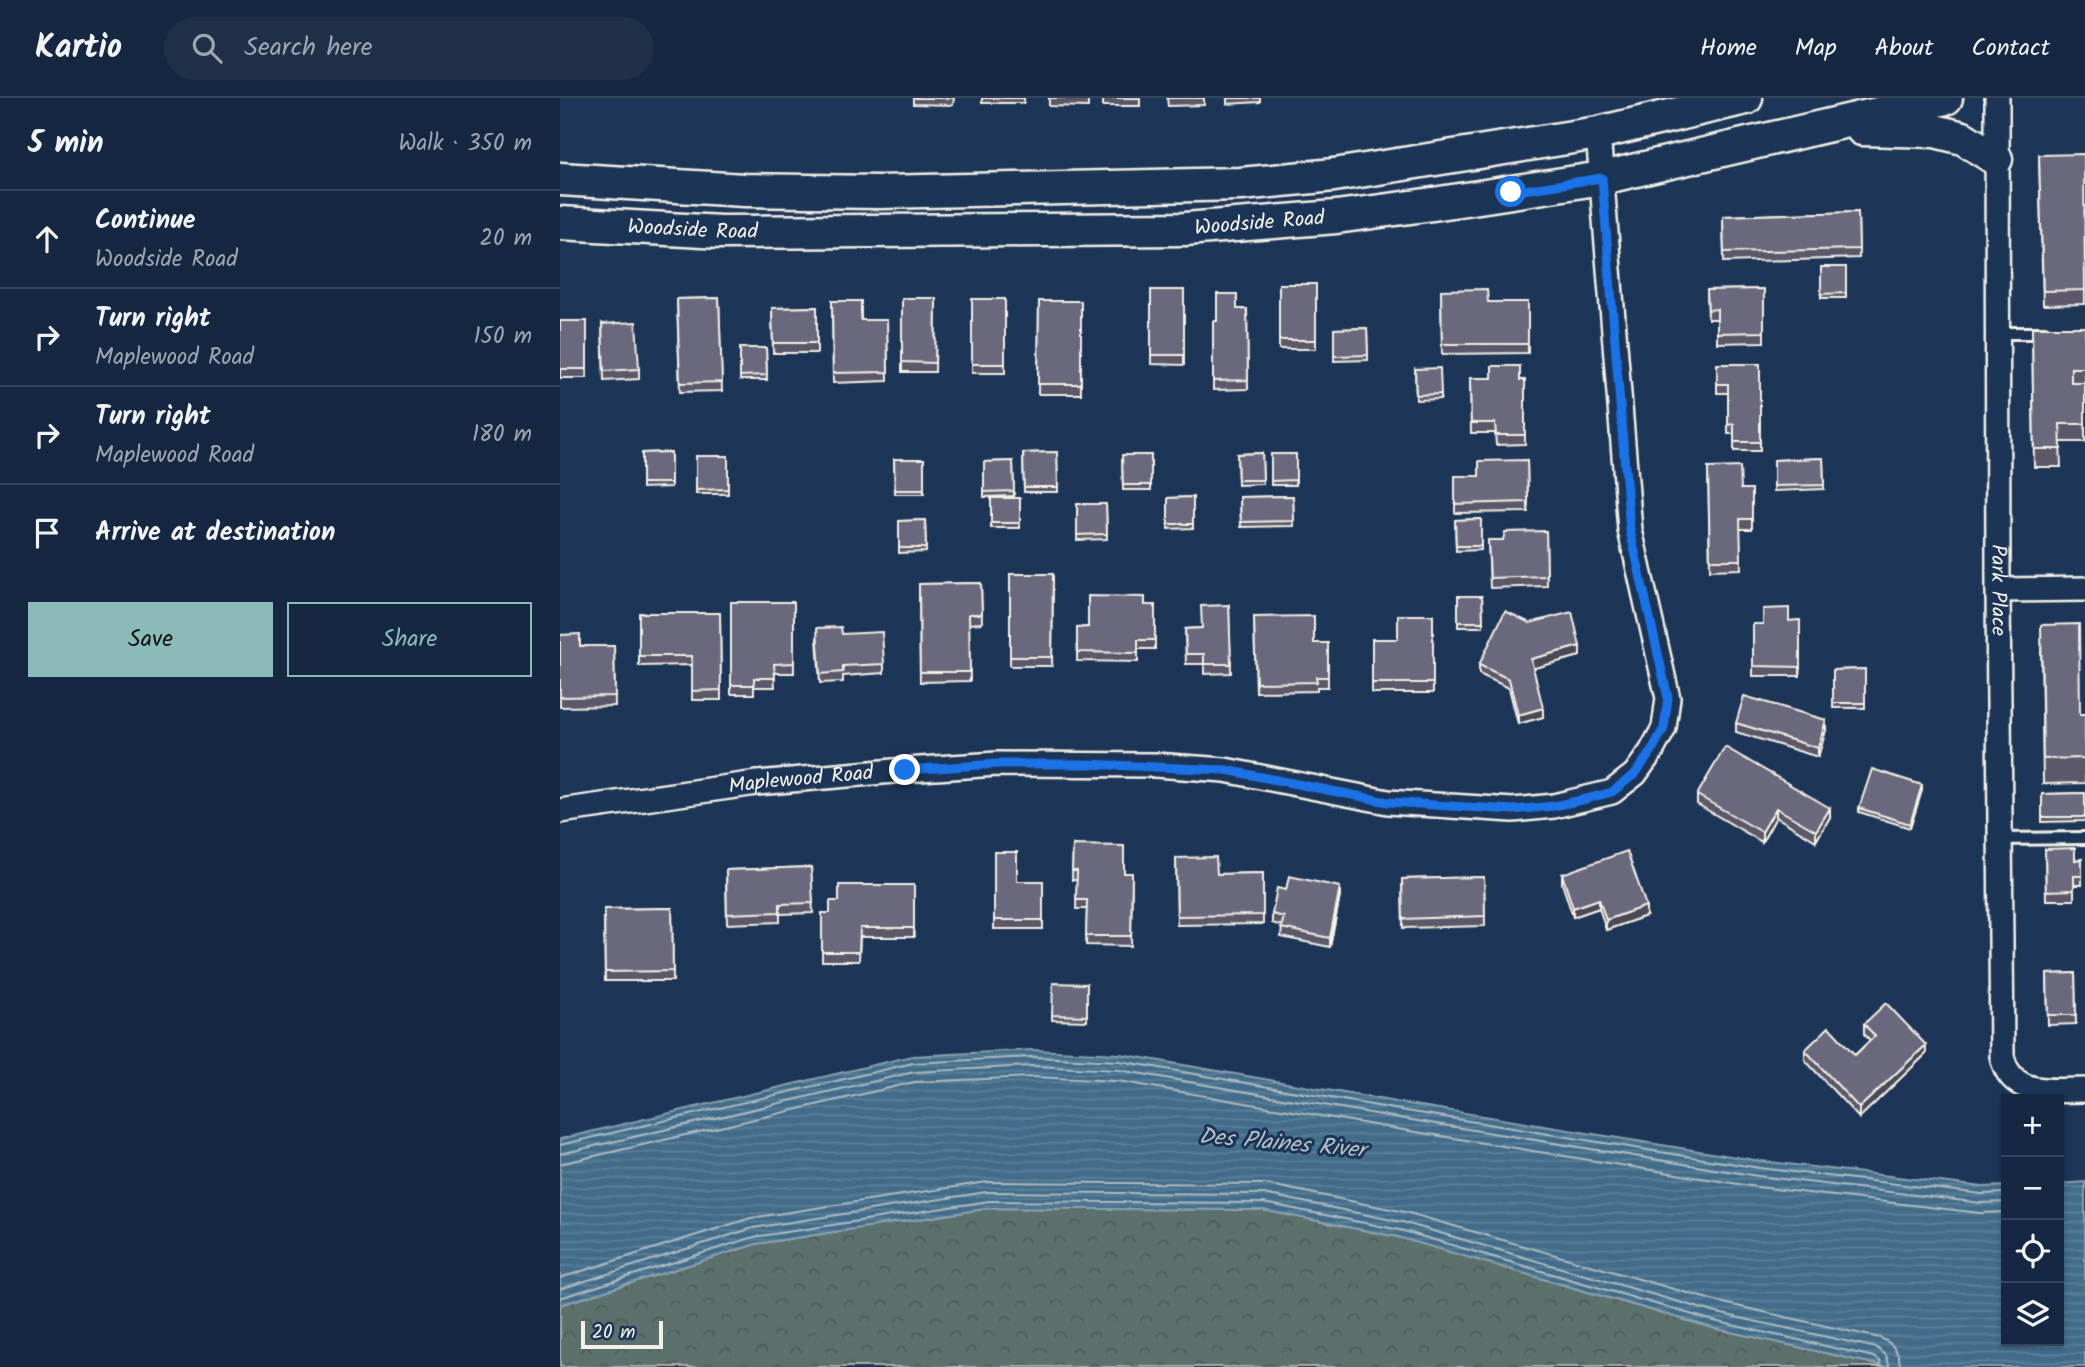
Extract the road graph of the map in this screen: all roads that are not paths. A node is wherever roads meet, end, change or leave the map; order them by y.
1 (1746, 98) edge
2 (1946, 98) edge
3 (1997, 98) edge
4 (1816, 128) junction
5 (1598, 132) junction
6 (1996, 159) junction
7 (1602, 178) junction
8 (560, 179) edge
9 (560, 223) edge
10 (1996, 333) junction
11 (2050, 333) edge
12 (2085, 589) edge
13 (1998, 590) junction
14 (560, 811) edge
15 (2085, 838) edge
16 (1999, 839) junction
17 (2085, 1090) edge

1 - 5 street, Woodside Road
2 - 4 street, Woodside Road
3 - 6 street, Park Place
4 - 6 street
4 - 7 street, Woodside Road
5 - 7 street, Maplewood Road
5 - 8 street, Woodside Road
6 - 10 street, Park Place
7 - 9 street, Woodside Road
7 - 14 street, Maplewood Road
10 - 11 lane
10 - 13 street, Park Place
12 - 13 street
13 - 16 street, Park Place
15 - 16 lane
16 - 17 street, Park Place

